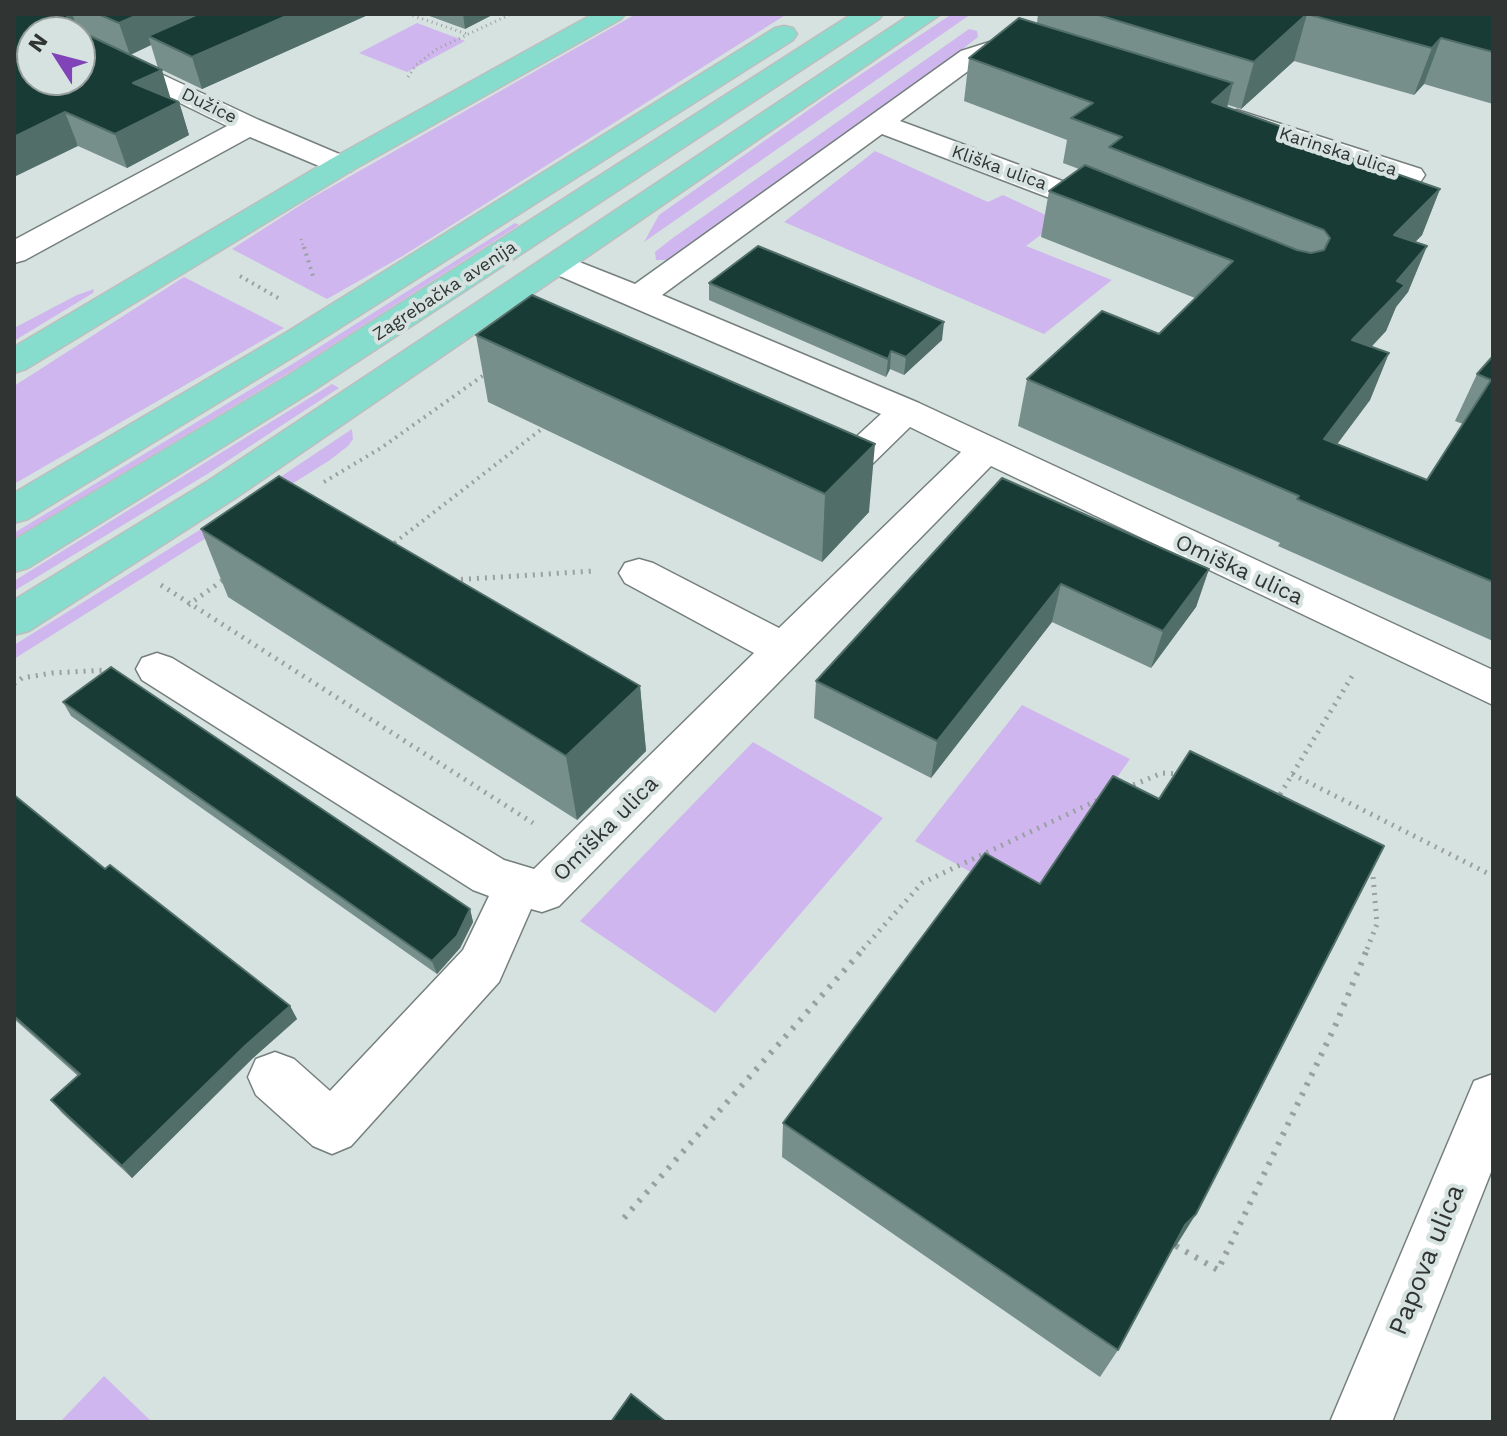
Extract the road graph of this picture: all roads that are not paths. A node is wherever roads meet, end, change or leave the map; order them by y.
1 (612, 14) edge
2 (817, 14) edge
3 (870, 14) edge
4 (928, 14) edge
5 (96, 51) edge
6 (158, 55) edge
7 (1055, 62) edge
8 (131, 67) junction
9 (1215, 112) edge
10 (880, 123) junction
11 (249, 126) junction
12 (341, 165) junction
13 (1410, 175) edge
14 (1129, 218) edge
15 (14, 253) edge
16 (559, 264) junction
17 (638, 297) junction
18 (14, 362) edge
19 (906, 411) junction
20 (790, 439) edge
21 (986, 451) junction
22 (14, 510) edge
23 (14, 558) edge
24 (639, 573) road end
25 (14, 620) edge
26 (785, 650) junction
27 (157, 669) road end
28 (1493, 689) edge
29 (518, 885) junction
30 (275, 1077) dead end
31 (1493, 1099) edge
32 (1361, 1422) edge

1 - 12 main road
2 - 22 main road, Zagrebačka avenija
3 - 23 main road, Zagrebačka avenija
4 - 16 main road
5 - 8 street, Dužice
6 - 8 street
7 - 10 street
8 - 11 street, Dužice
9 - 13 street, Karinska ulica
10 - 14 street, Kliška ulica
10 - 17 street
11 - 12 street, Dužice
11 - 15 street
12 - 18 main road
16 - 17 street, Omiška ulica
16 - 25 main road
17 - 19 street, Omiška ulica
19 - 20 street
19 - 21 street, Omiška ulica
21 - 26 street, Omiška ulica
21 - 28 street, Omiška ulica
24 - 26 street
26 - 29 street, Omiška ulica
27 - 29 street, Omiška ulica
29 - 30 street
31 - 32 street, Papova ulica

